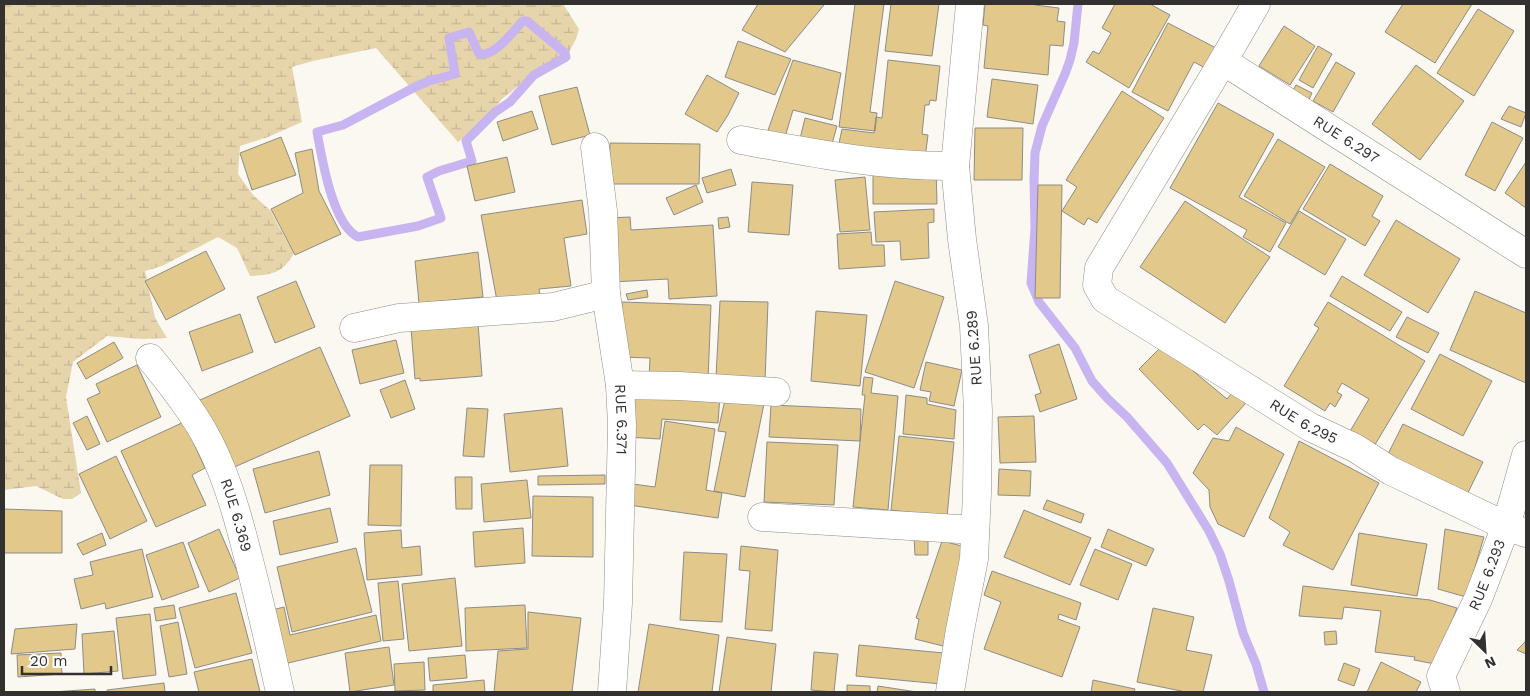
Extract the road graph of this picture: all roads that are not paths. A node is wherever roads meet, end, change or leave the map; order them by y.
1 (970, 4) edge
2 (1256, 4) edge
3 (1223, 61) junction
4 (741, 140) dead end
5 (596, 147) dead end
6 (955, 166) junction
7 (1526, 254) edge
8 (606, 294) junction
9 (354, 328) dead end
10 (150, 358) dead end
11 (620, 385) junction
12 (776, 392) dead end
13 (1526, 455) edge
14 (762, 518) dead end
15 (975, 530) junction
16 (1516, 530) edge
17 (280, 692) edge
18 (612, 692) edge
19 (950, 692) edge
20 (1446, 692) edge

1 - 6 street, RUE 6.289
2 - 3 street
3 - 7 street, RUE 6.297
3 - 16 street, RUE 6.295
4 - 6 street
5 - 8 street, RUE 6.371
6 - 15 street, RUE 6.289
8 - 9 street
8 - 11 street, RUE 6.371
10 - 17 street, RUE 6.369
11 - 12 street
11 - 18 street, RUE 6.371
13 - 16 street, RUE 6.293
14 - 15 street
15 - 19 street, RUE 6.289
16 - 20 street, RUE 6.293

